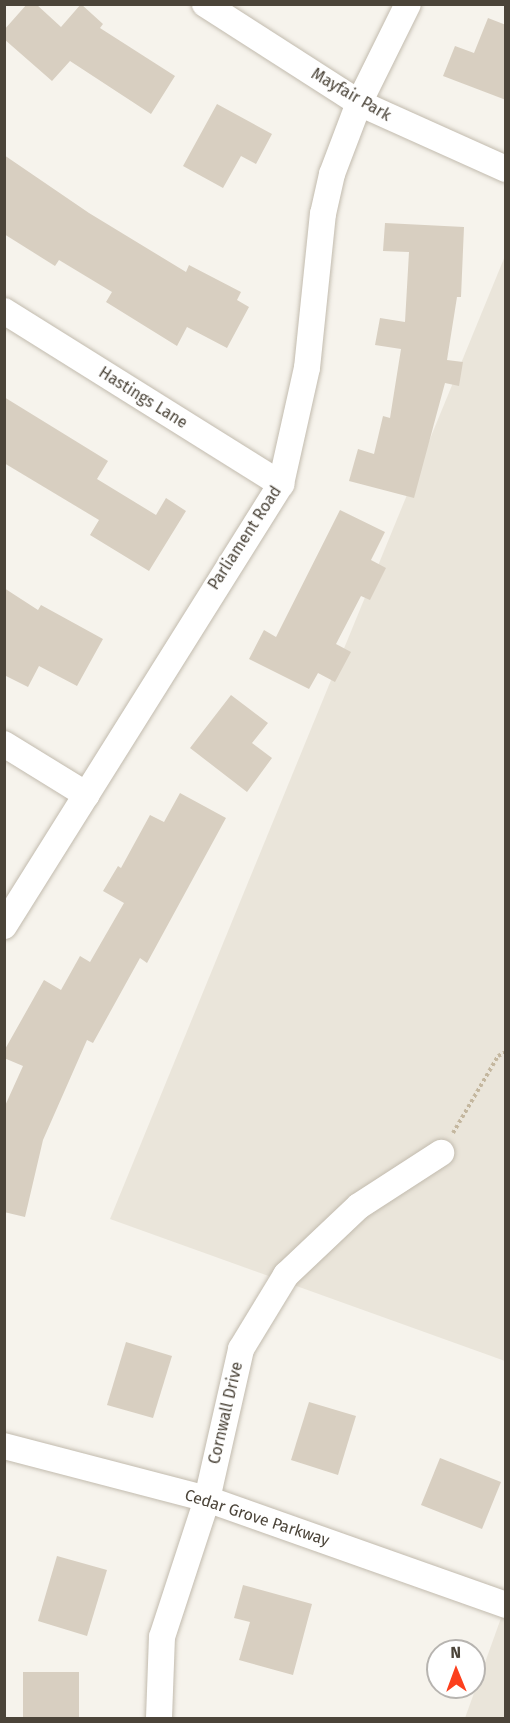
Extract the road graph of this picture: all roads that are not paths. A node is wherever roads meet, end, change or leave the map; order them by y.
1 (205, 4) edge
2 (408, 4) edge
3 (359, 103) junction
4 (506, 169) edge
5 (4, 311) edge
6 (281, 484) junction
7 (4, 744) edge
8 (87, 795) junction
9 (4, 926) edge
10 (441, 1153) road end
11 (4, 1446) edge
12 (207, 1499) junction
13 (506, 1605) edge
14 (159, 1719) edge

1 - 3 street, Mayfair Park
2 - 3 street, Parliament Road
3 - 4 street, Mayfair Park
3 - 6 street, Parliament Road
5 - 6 street, Hastings Lane
6 - 8 street, Parliament Road
7 - 8 street
8 - 9 street, Parliament Road
10 - 12 street, Cornwall Drive
11 - 12 street, Cedar Grove Parkway
12 - 13 street, Cedar Grove Parkway
12 - 14 street, Cornwall Drive

